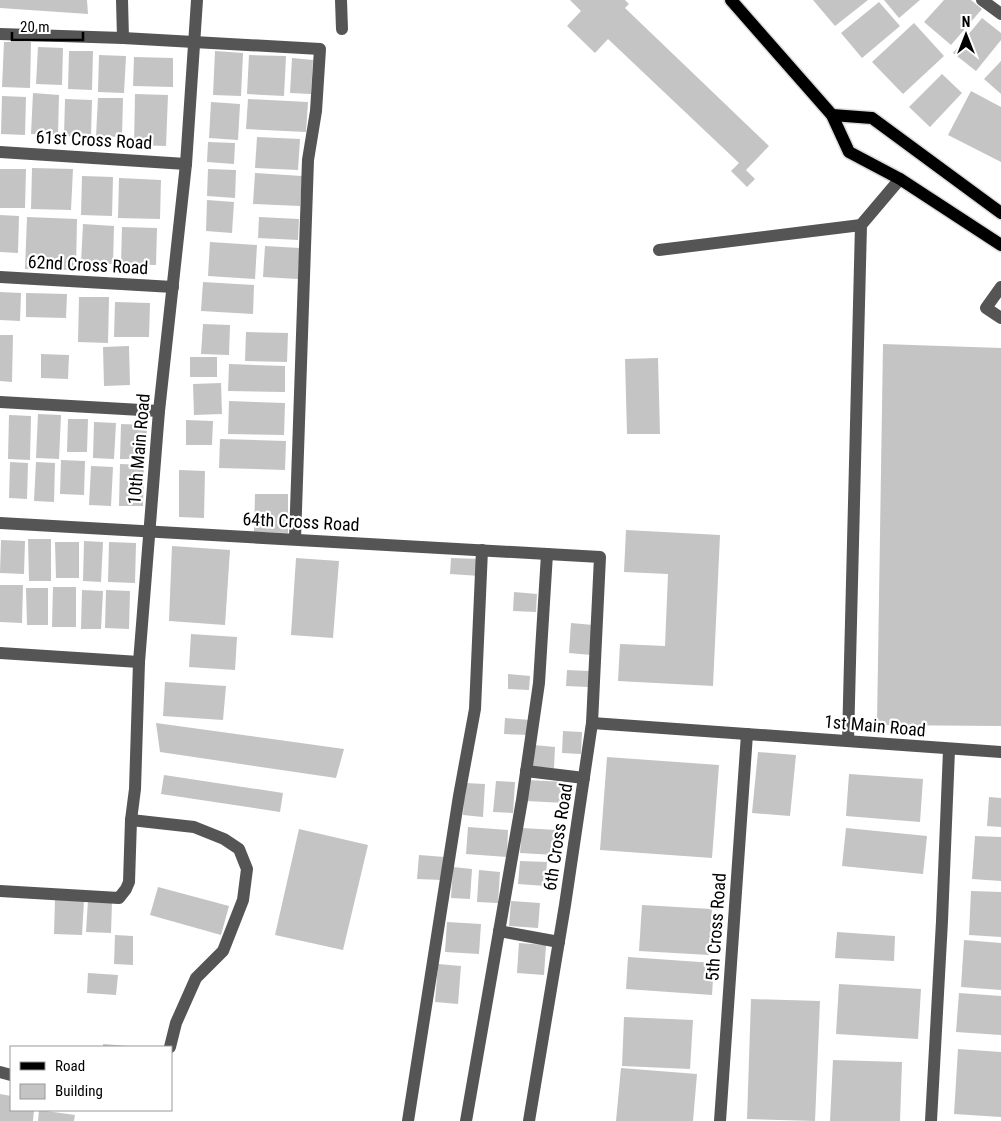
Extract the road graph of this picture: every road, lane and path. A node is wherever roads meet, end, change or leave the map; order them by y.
1 (122, 0) edge
2 (197, 0) edge
3 (341, 0) edge
4 (731, 0) edge
5 (982, 0) edge
6 (1001, 14) edge
7 (342, 29) dead end
8 (0, 34) edge
9 (122, 38) junction
10 (194, 41) junction
11 (832, 115) junction
12 (0, 152) edge
13 (186, 164) junction
14 (900, 179) junction
15 (1001, 213) edge
16 (861, 225) junction
17 (1001, 245) edge
18 (659, 250) dead end
19 (0, 277) edge
20 (173, 287) junction
21 (1001, 287) edge
22 (1001, 318) edge
23 (0, 402) edge
24 (160, 411) junction
25 (0, 523) edge
26 (150, 532) junction
27 (294, 540) junction
28 (482, 550) junction
29 (547, 554) junction
30 (600, 557) joint
31 (0, 653) edge
32 (139, 662) junction
33 (592, 723) junction
34 (747, 734) junction
35 (848, 741) junction
36 (949, 750) junction
37 (1001, 752) edge
38 (526, 771) junction
39 (584, 778) junction
40 (131, 820) junction
41 (0, 891) edge
42 (499, 931) junction
43 (559, 942) junction
44 (170, 1046) edge
45 (408, 1121) edge
46 (466, 1121) edge
47 (529, 1121) edge
48 (720, 1121) edge
49 (931, 1121) edge

1 - 9 street
2 - 10 street, 10th Main Road
3 - 7 street
4 - 11 main road
5 - 6 street
8 - 9 street
9 - 10 street
10 - 13 street, 10th Main Road
10 - 27 street
11 - 14 main road
11 - 15 main road
12 - 13 street, 61st Cross Road
13 - 20 street, 10th Main Road
14 - 16 street
14 - 17 main road
16 - 18 street
16 - 35 street
19 - 20 street, 62nd Cross Road
20 - 24 street, 10th Main Road
21 - 22 street
23 - 24 street
24 - 26 street, 10th Main Road
25 - 26 street, 64th Cross Road
26 - 27 street, 64th Cross Road
26 - 32 street, 10th Main Road
27 - 28 street, 64th Cross Road
28 - 29 street, 64th Cross Road
28 - 45 street
29 - 30 street, 64th Cross Road
29 - 38 street
30 - 33 street, 6th Cross Road
31 - 32 street
32 - 40 street, 10th Main Road
33 - 34 street, 1st Main Road
33 - 39 street, 6th Cross Road
34 - 35 street, 1st Main Road
34 - 48 street, 5th Cross Road
35 - 36 street, 1st Main Road
36 - 37 street, 1st Main Road
36 - 49 street
38 - 39 street
38 - 42 street
39 - 43 street, 6th Cross Road
40 - 41 street, 10th Main Road
40 - 44 street
42 - 43 street
42 - 46 street
43 - 47 street, 6th Cross Road

